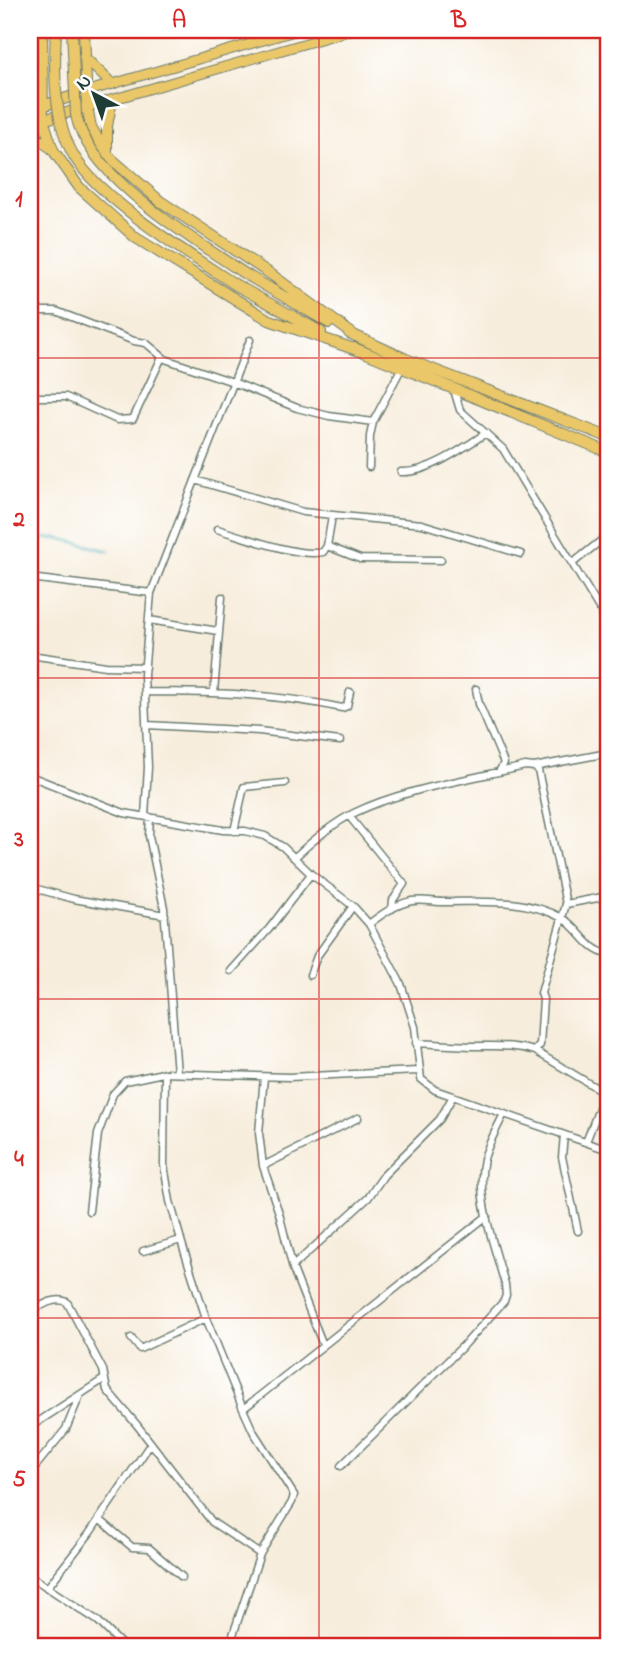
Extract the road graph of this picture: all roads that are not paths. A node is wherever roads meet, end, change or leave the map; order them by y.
1 (42, 30) edge
2 (55, 30) edge
3 (72, 30) edge
4 (84, 30) edge
5 (299, 30) edge
6 (351, 30) edge
7 (41, 54) junction
8 (84, 57) junction
9 (112, 84) junction
10 (85, 92) junction
11 (30, 93) edge
12 (112, 100) junction
13 (41, 107) junction
14 (87, 107) junction
15 (30, 110) edge
16 (43, 119) junction
17 (30, 124) edge
18 (30, 134) edge
19 (53, 150) junction
20 (107, 155) junction
21 (30, 312) edge
22 (354, 335) junction
23 (250, 340) dead end
24 (359, 351) junction
25 (162, 357) junction
26 (401, 369) junction
27 (233, 382) junction
28 (454, 390) junction
29 (30, 397) edge
30 (373, 422) junction
31 (486, 433) junction
32 (608, 437) edge
33 (608, 452) edge
34 (369, 467) dead end
35 (401, 472) dead end
36 (195, 480) junction
37 (332, 516) junction
38 (216, 529) dead end
39 (608, 535) edge
40 (327, 546) junction
41 (521, 554) dead end
42 (441, 559) dead end
43 (573, 564) junction
44 (30, 578) edge
45 (151, 593) junction
46 (222, 597) dead end
47 (605, 618) dead end
48 (149, 620) junction
49 (218, 631) junction
50 (30, 655) edge
51 (145, 667) junction
52 (476, 689) dead end
53 (146, 692) junction
54 (214, 692) junction
55 (350, 692) dead end
56 (148, 725) junction
57 (340, 741) dead end
58 (608, 753) edge
59 (534, 766) junction
60 (499, 772) junction
61 (30, 776) edge
62 (285, 783) dead end
63 (349, 816) junction
64 (148, 817) junction
65 (234, 831) junction
66 (294, 858) junction
67 (311, 874) junction
68 (30, 887) edge
69 (608, 896) edge
70 (566, 904) junction
71 (354, 906) junction
72 (392, 909) junction
73 (165, 915) junction
74 (564, 919) junction
75 (369, 924) junction
76 (608, 954) edge
77 (231, 971) dead end
78 (310, 975) dead end
79 (416, 1043) junction
80 (535, 1052) junction
81 (418, 1071) junction
82 (165, 1073) junction
83 (177, 1073) junction
84 (264, 1077) junction
85 (608, 1086) edge
86 (605, 1093) junction
87 (453, 1096) junction
88 (504, 1114) junction
89 (358, 1118) dead end
90 (564, 1135) junction
91 (586, 1142) junction
92 (608, 1150) edge
93 (263, 1166) junction
94 (89, 1211) dead end
95 (487, 1216) junction
96 (578, 1231) dead end
97 (181, 1240) junction
98 (143, 1251) dead end
99 (293, 1266) junction
100 (30, 1312) edge
101 (206, 1318) junction
102 (131, 1338) dead end
103 (323, 1345) junction
104 (104, 1379) junction
105 (80, 1395) junction
106 (243, 1409) junction
107 (30, 1427) edge
108 (150, 1443) junction
109 (341, 1465) dead end
110 (30, 1473) edge
111 (99, 1519) junction
112 (260, 1554) junction
113 (30, 1576) edge
114 (182, 1577) dead end
115 (47, 1588) junction
116 (124, 1647) edge
117 (229, 1647) edge

1 - 7 highway
2 - 24 highway, bridge
3 - 22 highway, bridge
4 - 8 highway
5 - 9 main road
6 - 12 main road
7 - 11 highway
7 - 13 highway
8 - 9 highway
8 - 10 highway
9 - 10 main road
10 - 13 highway
10 - 14 highway
12 - 14 main road
12 - 20 highway
13 - 15 highway
13 - 16 highway
14 - 16 highway
14 - 20 highway
16 - 17 highway
16 - 19 highway
18 - 19 highway
19 - 24 highway
20 - 22 highway
21 - 25 street
22 - 32 highway
23 - 27 street
24 - 26 highway
25 - 27 street
25 - 29 street
26 - 28 highway
26 - 30 street
27 - 30 street
27 - 36 street
28 - 31 street
28 - 33 highway
30 - 34 street
31 - 35 street
31 - 43 street
36 - 37 street
36 - 45 street
37 - 40 street
37 - 41 street
38 - 40 street
39 - 43 street
40 - 42 street
43 - 47 street
44 - 45 street
45 - 48 street
46 - 49 street
48 - 49 street
48 - 51 street
49 - 54 street
50 - 51 street
51 - 53 street
52 - 60 street
53 - 54 street
53 - 56 street
54 - 55 street
56 - 57 street
56 - 64 street
58 - 59 street
59 - 60 street
59 - 70 street
60 - 63 street
61 - 64 street
62 - 65 street
63 - 66 street
63 - 72 street
64 - 65 street
64 - 73 street
65 - 66 street
66 - 67 street
67 - 71 street
67 - 77 street
68 - 73 street
69 - 70 street
70 - 74 street
71 - 75 street
71 - 78 street
72 - 74 street
72 - 75 street
73 - 83 street
74 - 76 street
74 - 80 street
75 - 79 street
79 - 80 street
79 - 81 street
80 - 86 street
81 - 84 street
81 - 87 street
82 - 83 street
82 - 94 street
82 - 97 street
83 - 84 street
84 - 93 street
85 - 86 street
86 - 91 street
87 - 88 street
87 - 99 street
88 - 90 street
88 - 95 street
89 - 93 street
90 - 91 street
90 - 96 street
91 - 92 street
93 - 99 street
95 - 103 street
95 - 109 street
97 - 98 street
97 - 101 street
99 - 103 street
100 - 104 street
101 - 102 street
101 - 106 street
103 - 106 street
104 - 105 street
104 - 108 street
105 - 107 street
105 - 110 street
106 - 112 street
108 - 111 street
108 - 112 street
111 - 114 street
111 - 115 street
112 - 117 street
113 - 115 street
115 - 116 street

